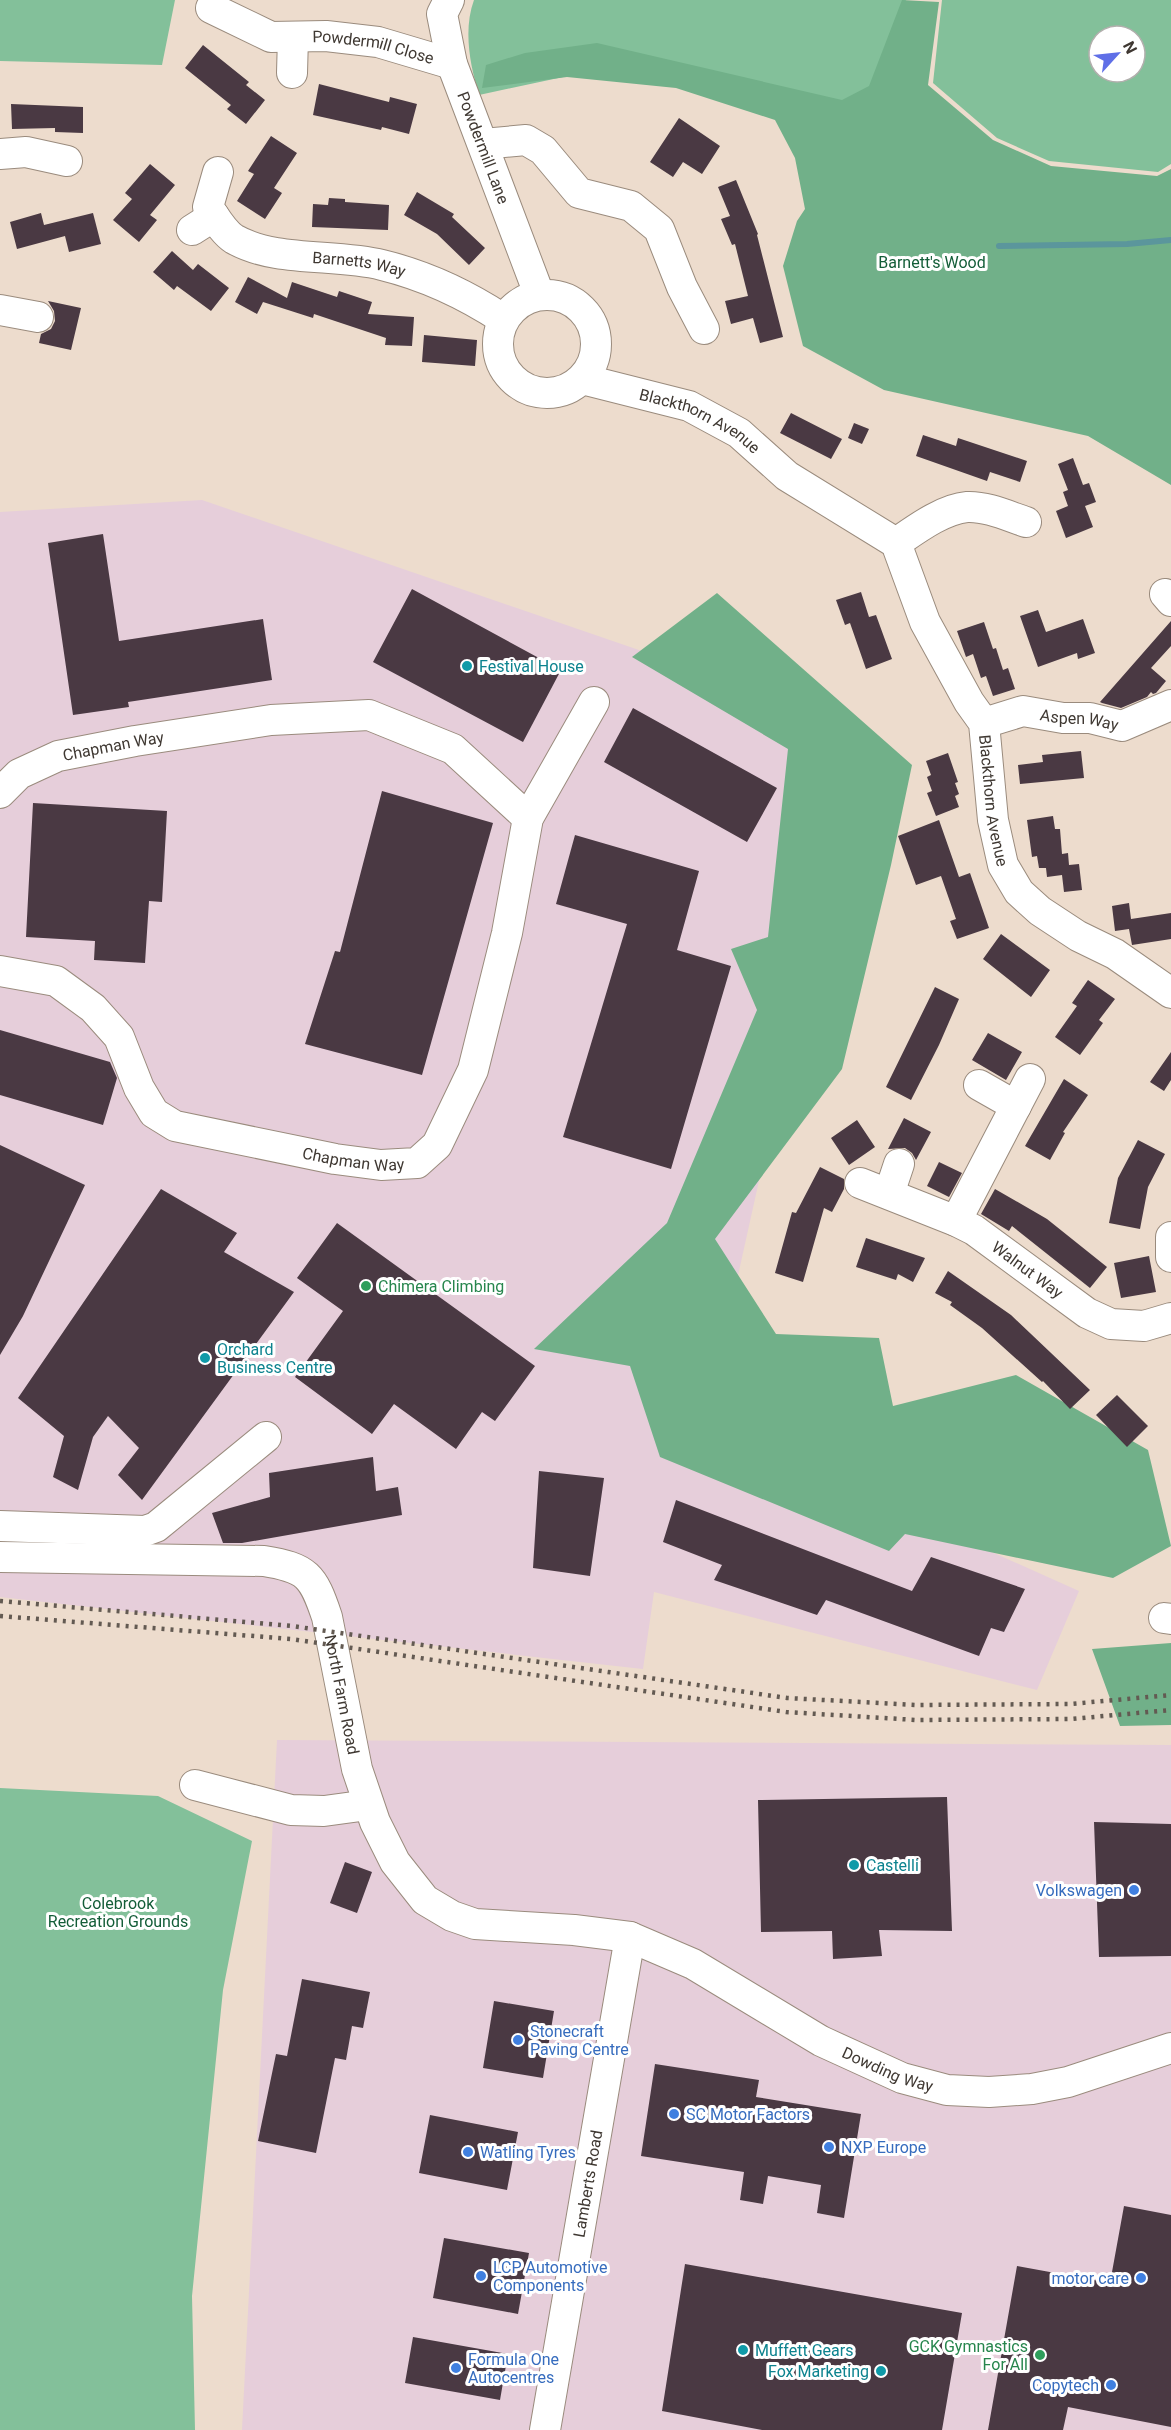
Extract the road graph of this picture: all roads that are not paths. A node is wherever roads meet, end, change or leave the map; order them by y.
1 (449, 0) edge
2 (211, 8) dead end
3 (294, 37) junction
4 (452, 64) junction
5 (292, 74) dead end
6 (483, 144) junction
7 (0, 154) edge
8 (67, 161) dead end
9 (218, 172) dead end
10 (539, 294) junction
11 (0, 310) edge
12 (38, 317) dead end
13 (503, 319) junction
14 (704, 329) dead end
15 (582, 379) junction
16 (1026, 522) dead end
17 (896, 543) junction
18 (594, 702) dead end
19 (1171, 705) edge
20 (984, 723) junction
21 (0, 793) edge
22 (528, 818) junction
23 (0, 971) edge
24 (1168, 984) edge
25 (1030, 1079) dead end
26 (979, 1085) dead end
27 (1016, 1106) junction
28 (899, 1164) dead end
29 (860, 1183) dead end
30 (889, 1194) junction
31 (956, 1221) junction
32 (1171, 1237) edge
33 (1171, 1257) edge
34 (1171, 1318) edge
35 (266, 1437) dead end
36 (0, 1526) edge
37 (0, 1557) edge
38 (195, 1785) dead end
39 (368, 1805) junction
40 (630, 1937) junction
41 (1171, 2049) edge
42 (545, 2430) edge

1 - 4 street, Powdermill Lane
2 - 3 street, Powdermill Close
3 - 4 street, Powdermill Close
3 - 5 street, Powdermill Close
4 - 6 street, Powdermill Lane
6 - 10 street, Powdermill Lane
6 - 14 street
7 - 8 street
9 - 13 street, Barnetts Way
10 - 13 street
10 - 15 street
11 - 12 street
13 - 15 street
15 - 17 street, Blackthorn Avenue
16 - 17 street
17 - 20 street, Blackthorn Avenue
18 - 22 street, Chapman Way
19 - 20 street, Aspen Way
20 - 24 street, Blackthorn Avenue
21 - 22 street, Chapman Way
22 - 23 street, Chapman Way
25 - 27 street
26 - 27 street
27 - 31 street
28 - 30 street
29 - 30 street, Walnut Way
30 - 31 street, Walnut Way
31 - 34 street, Walnut Way
32 - 33 street
35 - 36 street
37 - 39 street, North Farm Road
38 - 39 street
39 - 40 street, North Farm Road
40 - 41 street, Dowding Way
40 - 42 street, Lamberts Road

